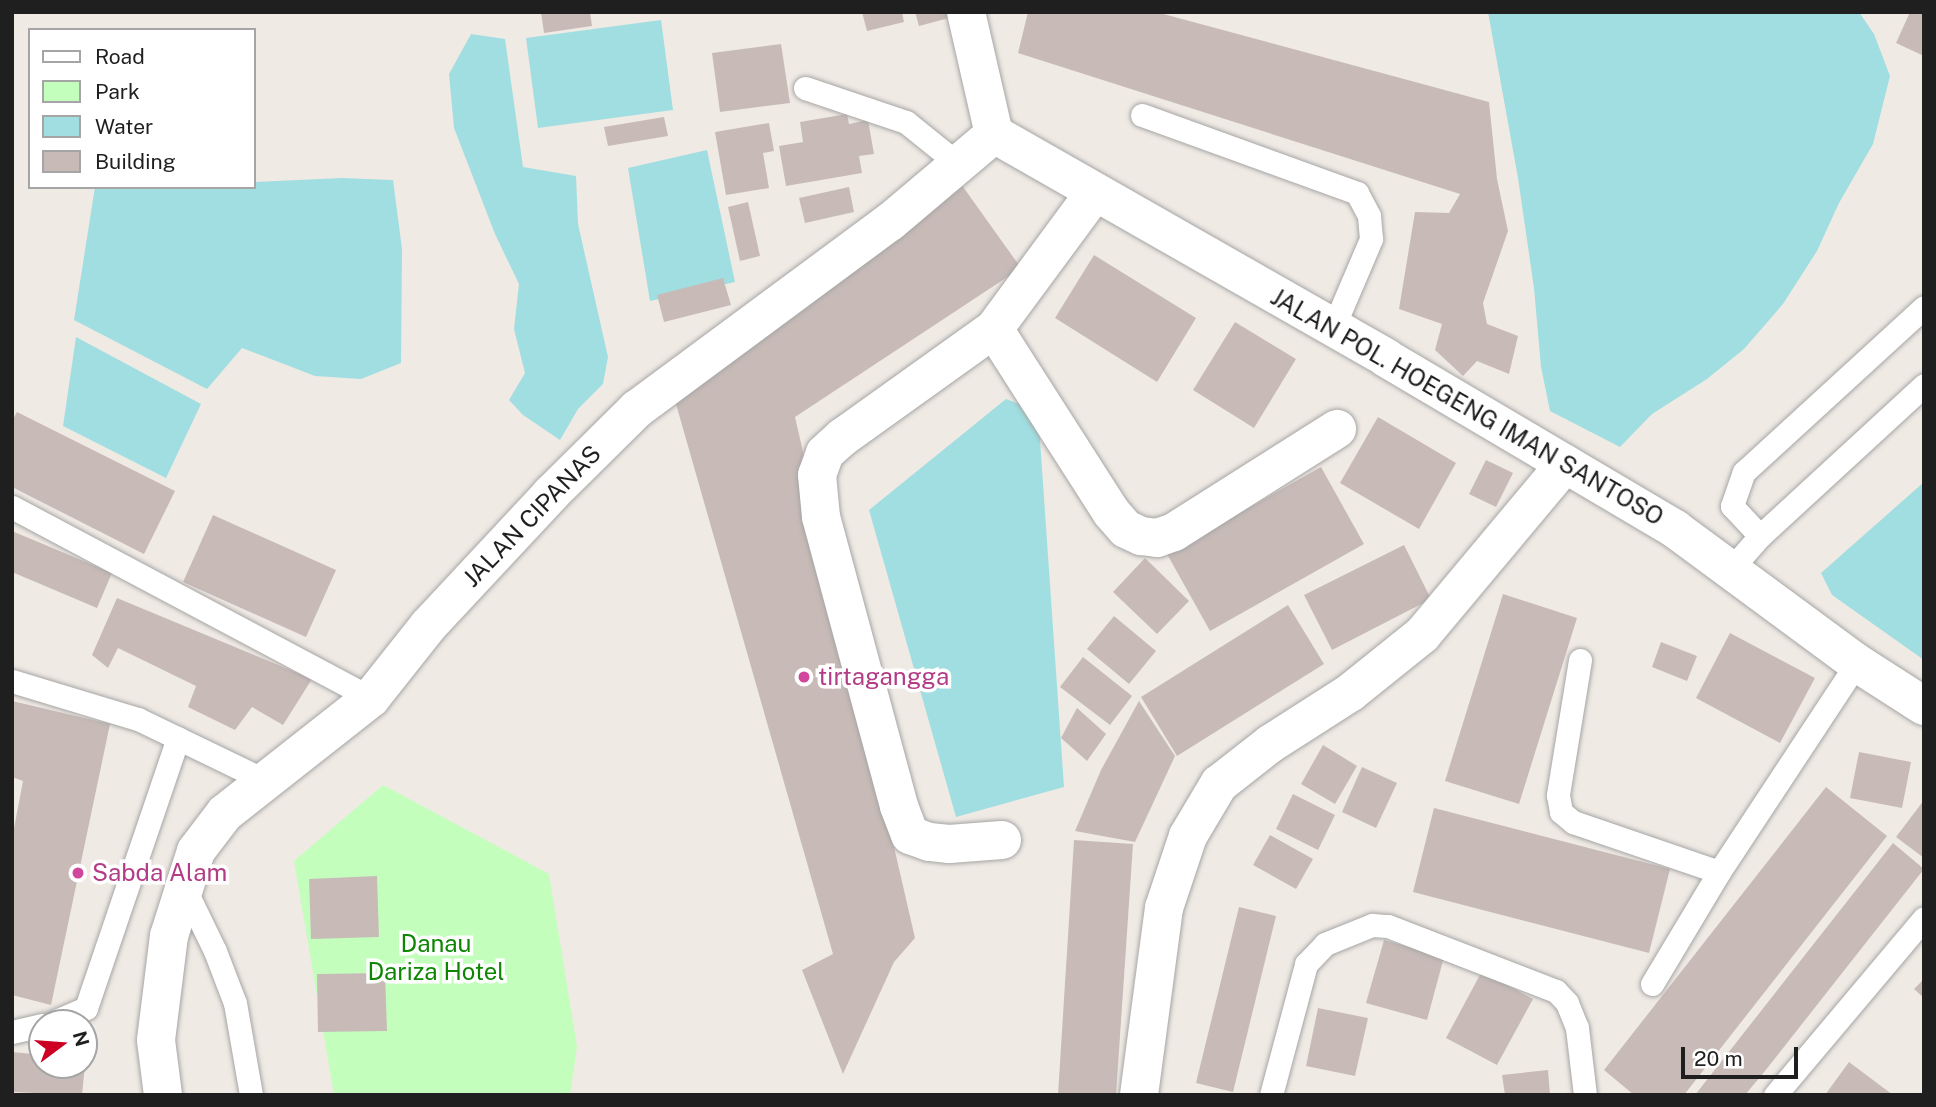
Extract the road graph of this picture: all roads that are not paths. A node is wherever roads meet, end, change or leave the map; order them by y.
1 (966, 12) edge
2 (805, 88) dead end
3 (1142, 115) dead end
4 (994, 134) junction
5 (958, 164) junction
6 (1095, 192) junction
7 (1924, 307) edge
8 (993, 328) junction
9 (1333, 328) junction
10 (1924, 386) edge
11 (1337, 429) dead end
12 (1565, 464) junction
13 (12, 507) edge
14 (1760, 536) junction
15 (1731, 569) junction
16 (1580, 660) dead end
17 (1857, 663) junction
18 (12, 681) edge
19 (371, 698) junction
20 (1924, 706) edge
21 (178, 738) junction
22 (266, 781) junction
23 (1002, 840) dead end
24 (1719, 872) junction
25 (183, 885) junction
26 (1924, 918) edge
27 (1652, 984) dead end
28 (84, 1009) edge
29 (163, 1095) edge
30 (251, 1095) edge
31 (1139, 1095) edge
32 (1271, 1095) edge
33 (1585, 1095) edge
34 (1775, 1095) edge

1 - 4 street
2 - 5 lane
3 - 9 lane
4 - 5 street, JALAN CIPANAS
4 - 6 street, JALAN POL. HOEGENG IMAN SANTOSO
5 - 19 street, JALAN CIPANAS
6 - 8 street
6 - 9 street, JALAN POL. HOEGENG IMAN SANTOSO
7 - 14 lane
8 - 11 street
8 - 23 street
9 - 12 street, JALAN POL. HOEGENG IMAN SANTOSO
10 - 14 lane
12 - 15 street, JALAN POL. HOEGENG IMAN SANTOSO
12 - 31 street
13 - 19 lane
14 - 15 lane
15 - 17 street, JALAN POL. HOEGENG IMAN SANTOSO
16 - 24 lane
17 - 20 street, JALAN POL. HOEGENG IMAN SANTOSO
17 - 24 lane
18 - 21 lane
19 - 22 street, JALAN CIPANAS
21 - 22 lane
21 - 28 lane
22 - 25 street, JALAN CIPANAS
24 - 27 lane
25 - 29 street, JALAN CIPANAS
25 - 30 lane
26 - 34 lane
32 - 33 lane

